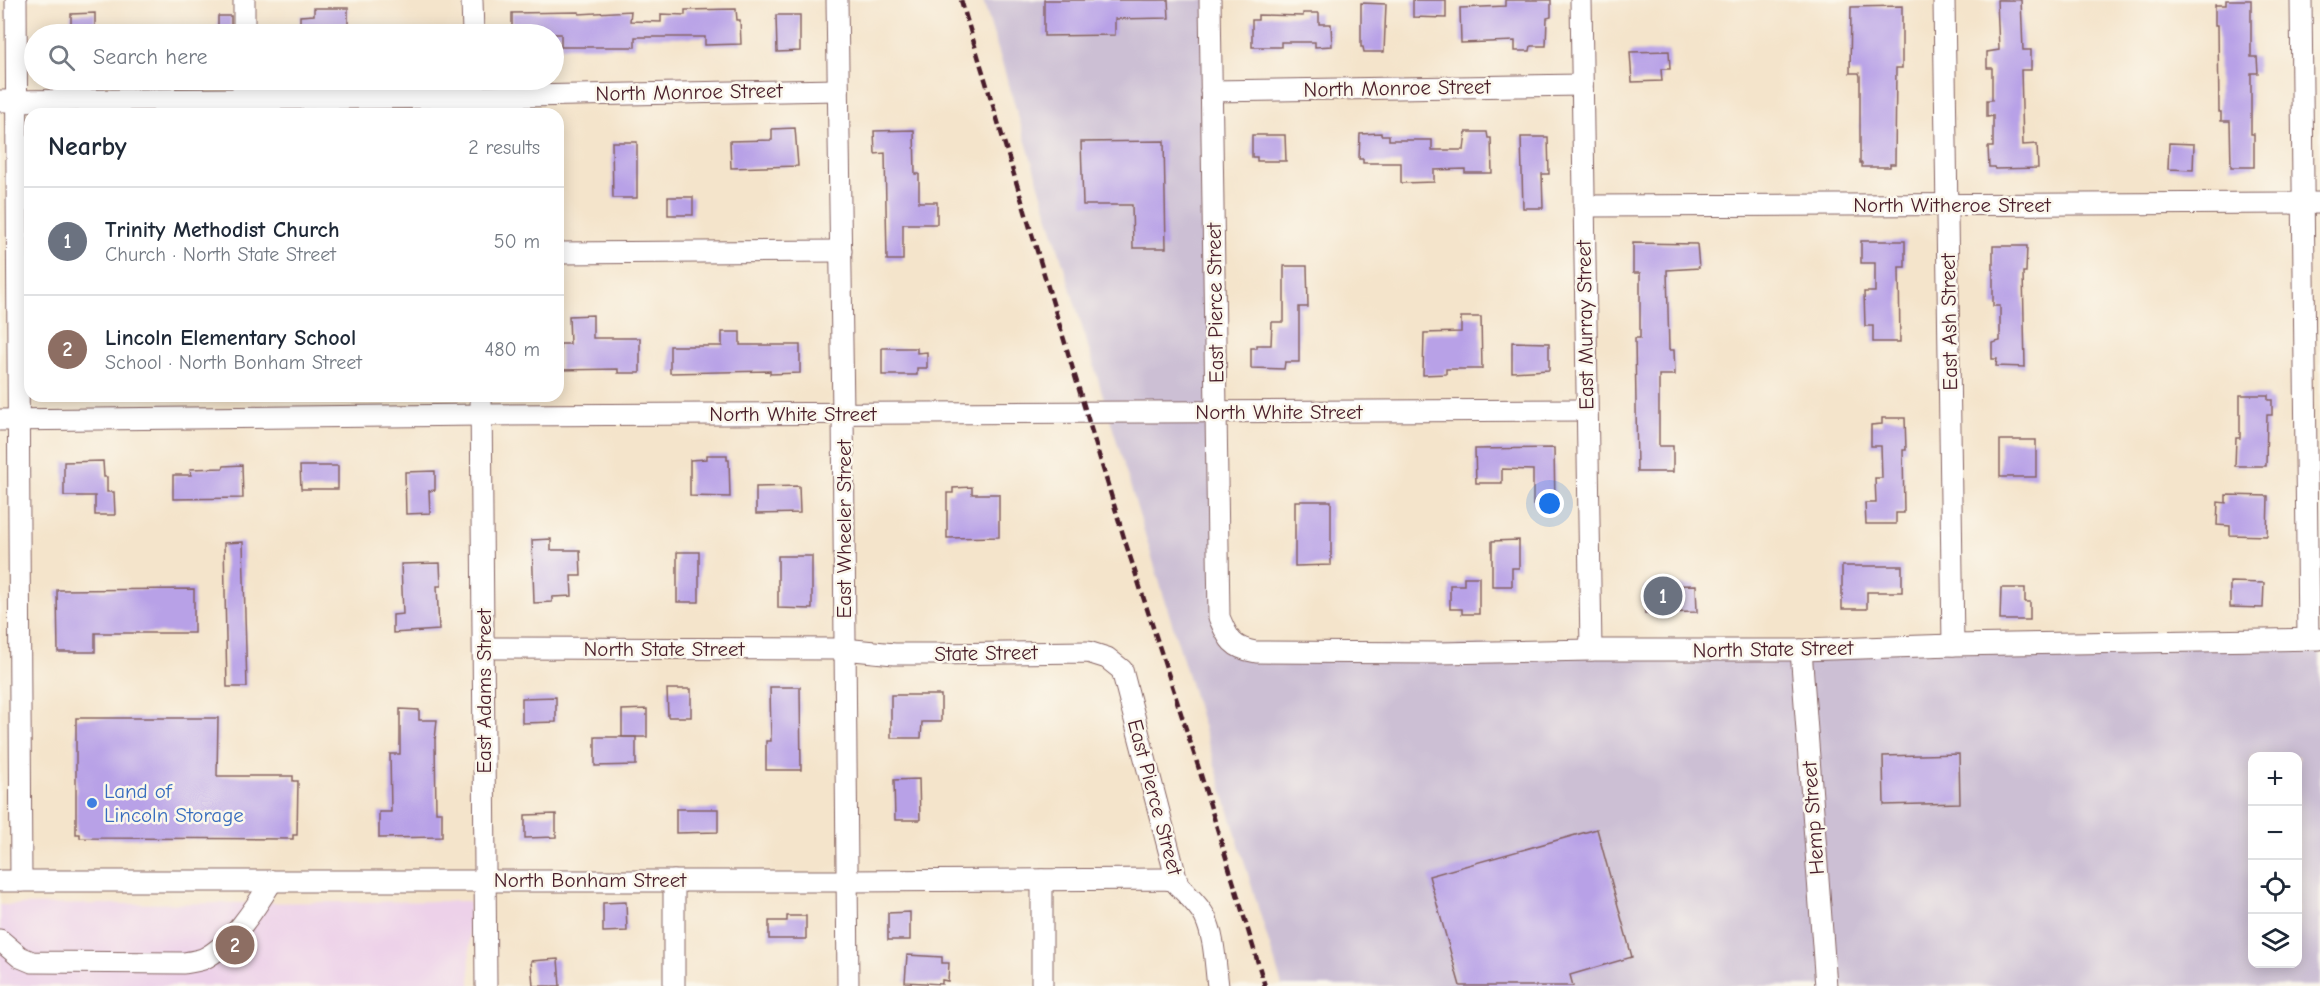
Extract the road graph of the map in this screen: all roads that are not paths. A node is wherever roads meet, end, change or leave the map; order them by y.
1 (16, 0) edge
2 (244, 0) edge
3 (472, 0) edge
4 (837, 0) edge
5 (1210, 0) edge
6 (1581, 0) edge
7 (1944, 0) edge
8 (2301, 0) edge
9 (243, 24) edge
10 (472, 24) edge
11 (1582, 85) junction
12 (838, 90) junction
13 (1211, 91) junction
14 (243, 97) edge
15 (473, 97) edge
16 (8, 101) edge
17 (2312, 203) edge
18 (1948, 205) junction
19 (1584, 206) junction
20 (841, 251) junction
21 (564, 253) edge
22 (482, 406) edge
23 (1586, 410) junction
24 (1216, 412) junction
25 (843, 413) junction
26 (10, 420) edge
27 (1228, 639) joint
28 (2314, 639) edge
29 (1953, 645) junction
30 (484, 648) junction
31 (844, 649) junction
32 (1591, 650) junction
33 (1800, 650) junction
34 (1122, 670) joint
35 (272, 880) junction
36 (485, 880) junction
37 (1042, 880) junction
38 (10, 881) edge
39 (674, 881) junction
40 (847, 881) junction
41 (1178, 885) junction
42 (0, 940) edge
43 (486, 986) edge
44 (675, 986) edge
45 (848, 986) edge
46 (1042, 986) edge
47 (1218, 986) edge
48 (1826, 986) edge

1 - 16 street
2 - 9 street
3 - 10 street
4 - 12 street, East Wheeler Street
5 - 13 street, East Pierce Street
6 - 11 street, East Murray Street
7 - 18 street, East Ash Street
8 - 17 street
11 - 13 street, North Monroe Street
11 - 19 street, East Murray Street
12 - 15 street, North Monroe Street
12 - 20 street, East Wheeler Street
13 - 24 street, East Pierce Street
14 - 15 street, North Monroe Street
14 - 16 street, North Monroe Street
16 - 26 street
17 - 18 street, North Witheroe Street
17 - 28 street
18 - 19 street, North Witheroe Street
18 - 29 street, East Ash Street
19 - 23 street, East Murray Street
20 - 21 street
20 - 25 street, East Wheeler Street
22 - 25 street, North White Street
22 - 26 street, North White Street
22 - 30 street, East Adams Street
23 - 24 street, North White Street
23 - 32 street, East Murray Street
24 - 25 street, North White Street
24 - 27 street, East Pierce Street
25 - 31 street, East Wheeler Street
26 - 38 street
27 - 32 street, North State Street
28 - 29 street, North State Street
29 - 33 street, North State Street
30 - 31 street, North State Street
30 - 36 street, East Adams Street
31 - 34 street, State Street
31 - 40 street, East Wheeler Street
32 - 33 street, North State Street
33 - 48 street, Hemp Street
34 - 41 street, East Pierce Street
35 - 36 street, North Bonham Street
35 - 38 street, North Bonham Street
35 - 42 street
36 - 39 street, North Bonham Street
36 - 43 street, East Adams Street
37 - 40 street, North Bonham Street
37 - 41 street, North Bonham Street
37 - 46 street
39 - 40 street, North Bonham Street
39 - 44 street
40 - 45 street, East Wheeler Street
41 - 47 street, East Pierce Street

